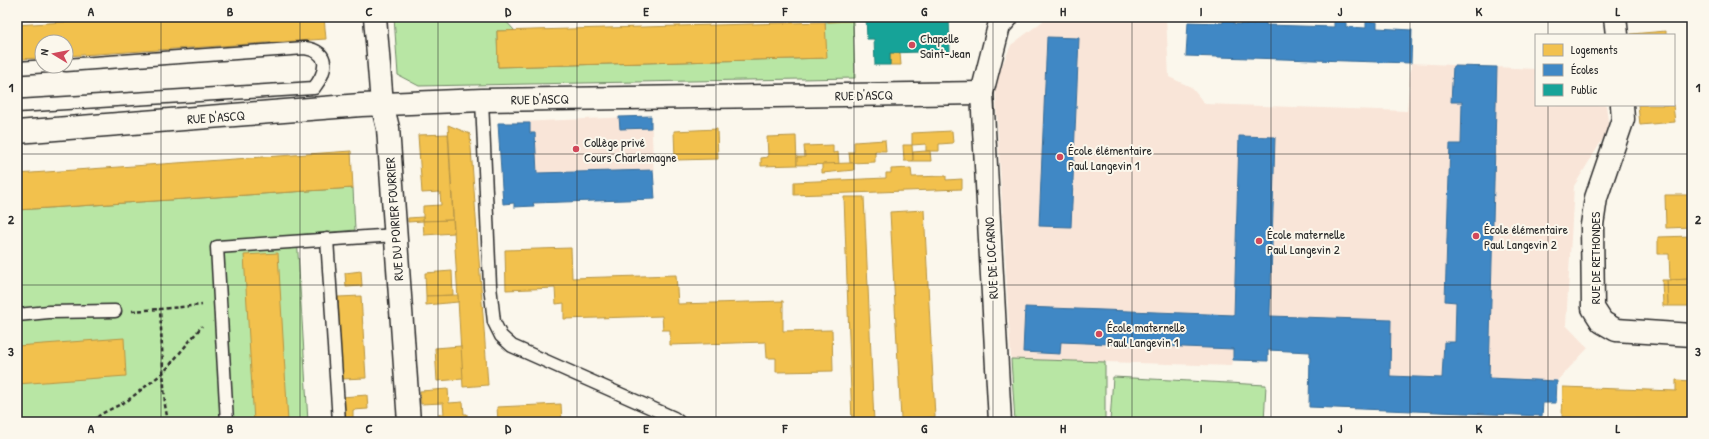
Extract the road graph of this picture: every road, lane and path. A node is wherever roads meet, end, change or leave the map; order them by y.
1 (375, 17) edge
2 (1007, 17) edge
3 (1615, 17) edge
4 (1617, 34) edge
5 (74, 64) edge
6 (34, 67) edge
7 (17, 68) edge
8 (982, 93) junction
9 (315, 99) junction
10 (482, 100) junction
11 (382, 104) junction
12 (17, 106) edge
13 (1622, 106) edge
14 (17, 132) edge
15 (396, 235) junction
16 (327, 239) junction
17 (220, 303) junction
18 (160, 310) junction
19 (115, 311) joint
20 (17, 315) edge
21 (1692, 335) edge
22 (164, 372) junction
23 (92, 422) edge
24 (168, 422) edge
25 (227, 422) edge
26 (339, 422) edge
27 (408, 422) edge
28 (679, 422) edge
29 (1000, 422) edge

1 - 11 street, RUE DU POIRIER FOURRIER
2 - 8 street
3 - 4 street
5 - 9 lane
6 - 7 lane
8 - 10 street, RUE D'ASCQ
8 - 29 street, RUE DE LOCARNO
9 - 11 street, RUE D'ASCQ
9 - 12 lane
9 - 14 street, RUE D'ASCQ
10 - 11 street, RUE D'ASCQ
10 - 28 lane
11 - 15 street, RUE DU POIRIER FOURRIER
13 - 21 street, RUE DE RETHONDES
15 - 16 lane
15 - 27 street, RUE DU POIRIER FOURRIER
16 - 17 lane
16 - 26 lane
17 - 18 path
17 - 22 path
17 - 25 lane
18 - 19 path
18 - 22 path
19 - 20 lane
22 - 23 path
22 - 24 path

